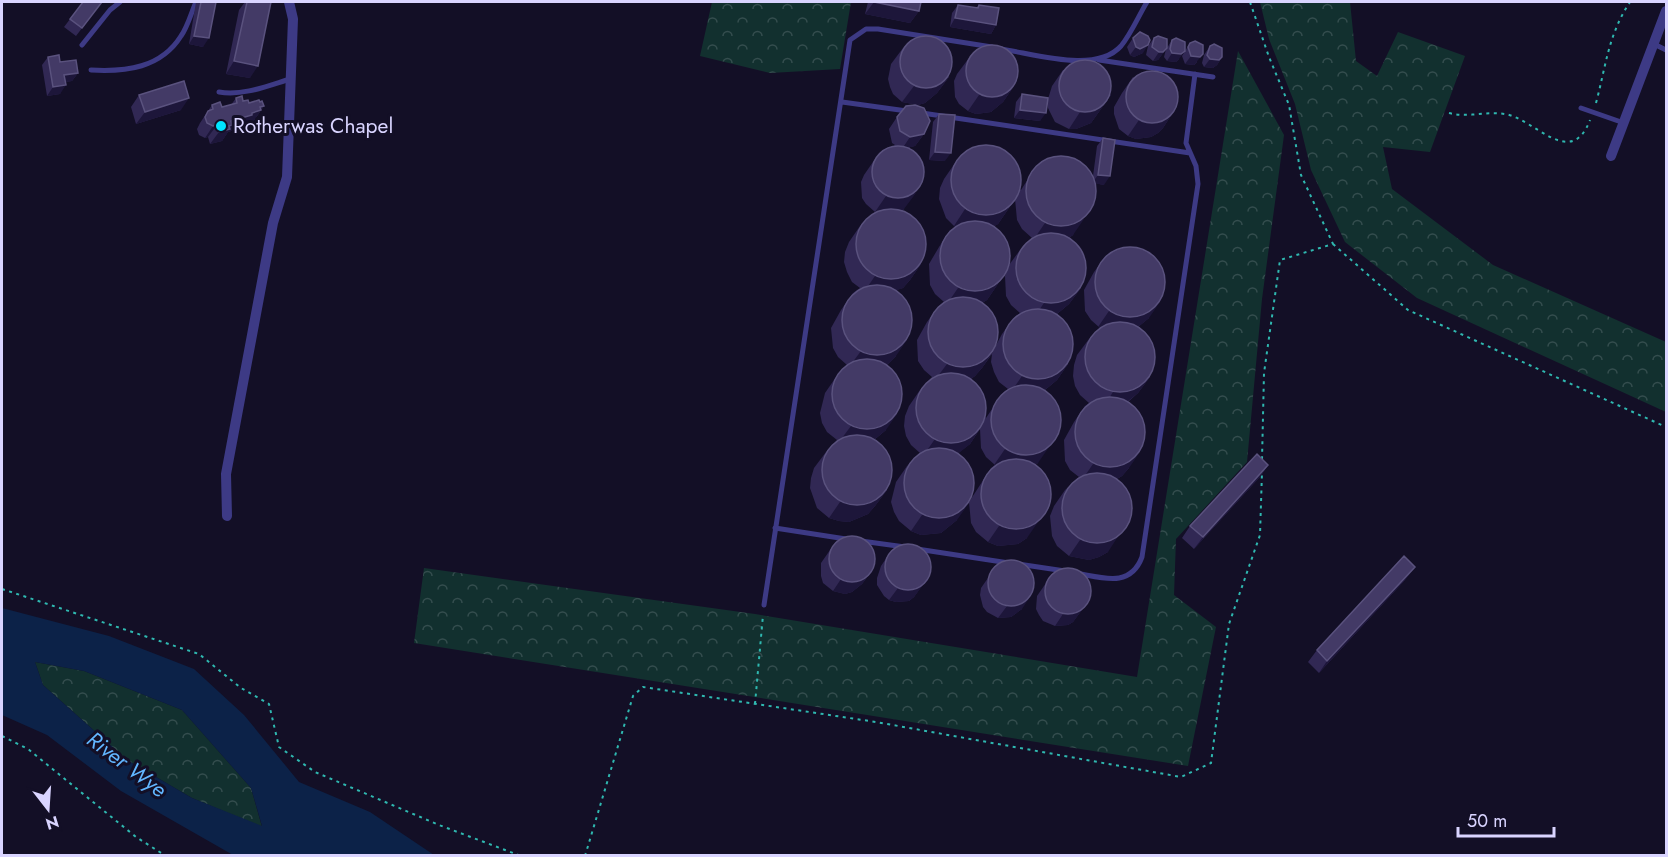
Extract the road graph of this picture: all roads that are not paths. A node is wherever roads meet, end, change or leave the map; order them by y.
1 (120, 2) edge
2 (196, 2) edge
3 (290, 2) edge
4 (1147, 2) edge
5 (1666, 11) edge
6 (1654, 44) junction
7 (82, 45) dead end
8 (1666, 50) edge
9 (1097, 60) junction
10 (91, 70) dead end
11 (1195, 74) junction
12 (1213, 77) dead end
13 (290, 79) junction
14 (219, 92) dead end
15 (842, 102) junction
16 (1581, 108) dead end
17 (1624, 123) junction
18 (1190, 153) junction
19 (1611, 156) dead end
20 (227, 516) dead end
21 (775, 528) junction
22 (764, 605) road end

1 - 7 lane
2 - 10 lane
3 - 13 street
4 - 9 lane
5 - 6 street
6 - 8 lane
6 - 17 street
9 - 11 lane
9 - 15 lane
11 - 12 lane
11 - 18 lane
13 - 14 lane
13 - 20 street
15 - 18 lane
15 - 21 lane
16 - 17 lane
17 - 19 street
18 - 21 lane
21 - 22 lane

